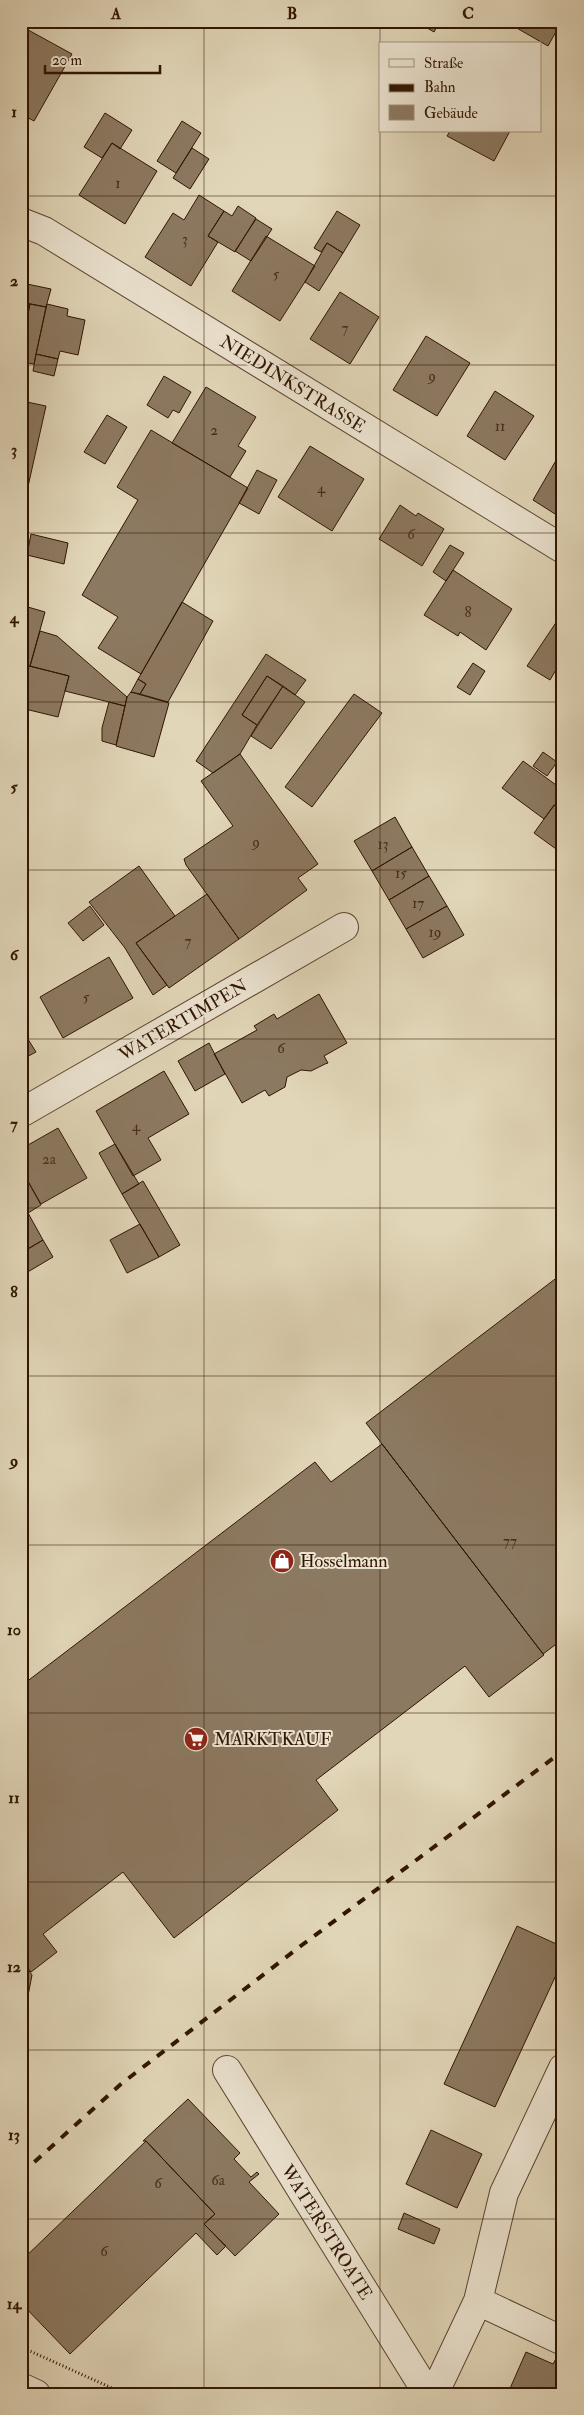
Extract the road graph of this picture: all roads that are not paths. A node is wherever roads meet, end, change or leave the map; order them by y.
1 (21, 222) edge
2 (563, 549) edge
3 (344, 927) dead end
4 (21, 1113) edge
5 (563, 2068) edge
6 (227, 2070) dead end
7 (478, 2301) junction
8 (563, 2341) edge
9 (21, 2387) edge
10 (36, 2394) edge
11 (428, 2394) edge
12 (434, 2394) edge

1 - 2 street, NIEDINKSTRASSE
3 - 4 street, WATERTIMPEN
5 - 7 street
6 - 11 street, WATERSTROATE
7 - 8 street
7 - 12 street
9 - 10 street

